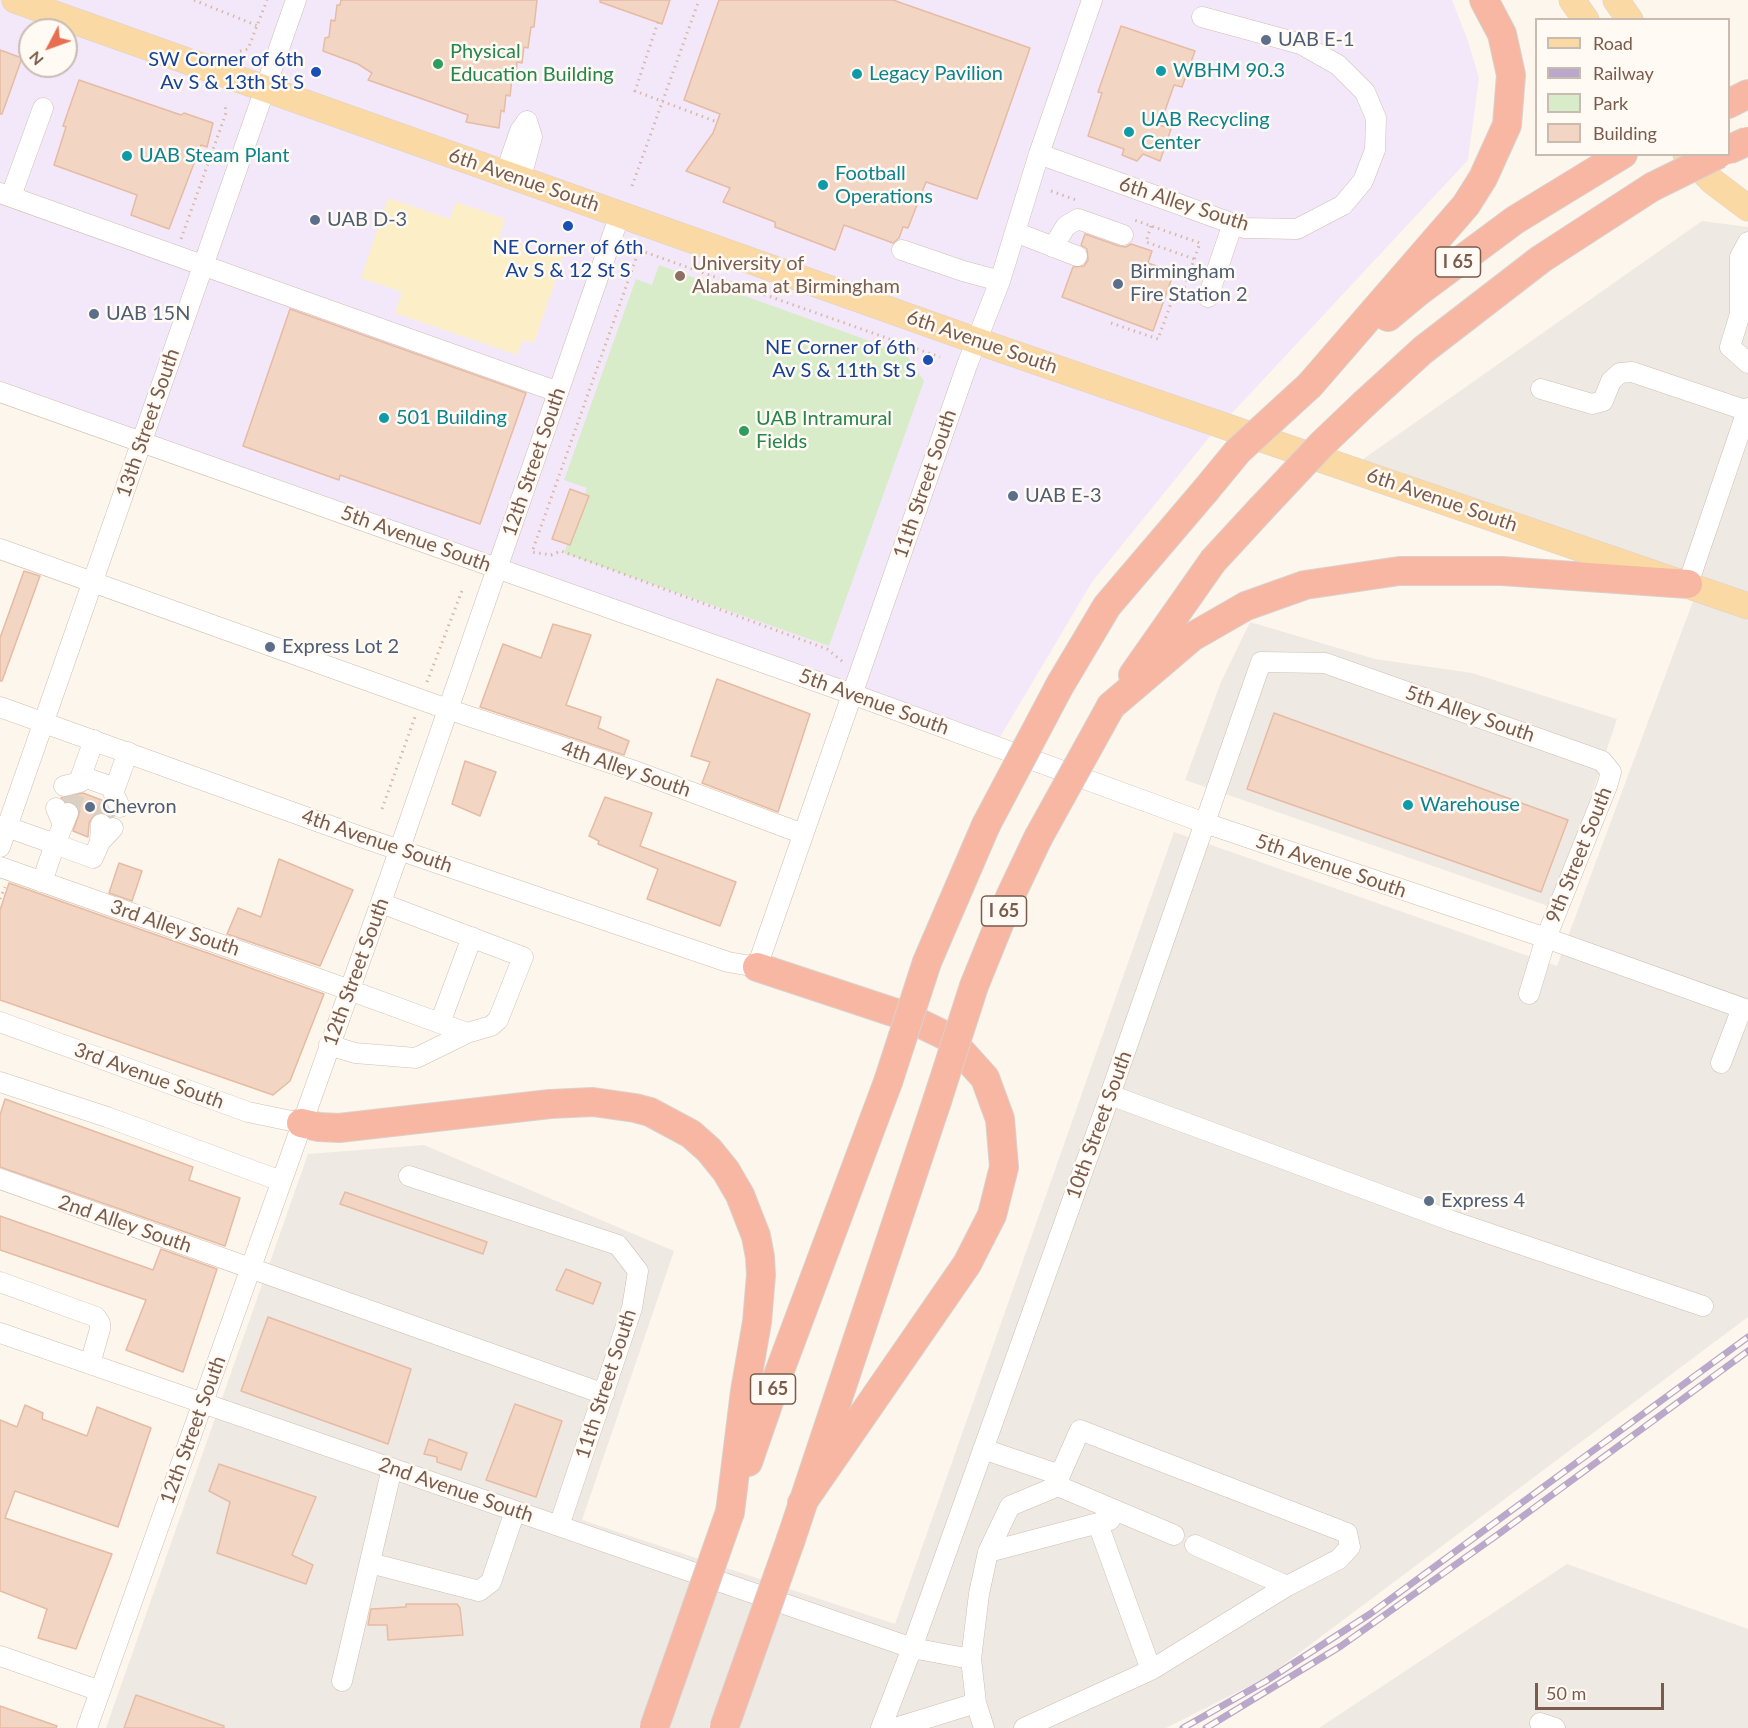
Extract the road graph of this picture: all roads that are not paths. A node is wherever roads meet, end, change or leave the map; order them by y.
1 (15, 0) edge
2 (296, 0) edge
3 (1092, 0) edge
4 (1484, 0) edge
5 (1572, 0) edge
6 (1616, 0) edge
7 (1202, 17) dead end
8 (1585, 18) edge
9 (1629, 18) edge
10 (264, 88) junction
11 (1748, 94) edge
12 (1730, 103) edge
13 (43, 108) dead end
14 (1748, 141) edge
15 (1730, 142) edge
16 (1730, 149) edge
17 (1039, 154) junction
18 (1620, 156) edge
19 (1688, 156) edge
20 (1715, 156) edge
21 (1748, 156) edge
22 (5, 195) edge
23 (1748, 208) edge
24 (620, 214) junction
25 (1233, 223) junction
26 (1126, 226) road end
27 (1015, 232) junction
28 (1748, 242) edge
29 (1053, 247) junction
30 (902, 250) dead end
31 (1077, 256) dead end
32 (203, 265) junction
33 (1000, 281) junction
34 (1743, 285) edge
35 (1208, 297) dead end
36 (977, 341) junction
37 (1748, 363) edge
38 (1310, 385) junction
39 (1541, 389) dead end
40 (0, 392) edge
41 (558, 392) junction
42 (1748, 410) edge
43 (141, 441) junction
44 (0, 549) edge
45 (497, 568) junction
46 (93, 581) junction
47 (1688, 584) junction
48 (1748, 606) edge
49 (1325, 663) joint
50 (852, 694) junction
51 (1111, 706) junction
52 (0, 707) edge
53 (447, 709) junction
54 (43, 722) junction
55 (94, 740) junction
56 (128, 752) junction
57 (1611, 772) joint
58 (62, 815) tunnel mouth
59 (1204, 823) junction
60 (7, 827) junction
61 (104, 831) tunnel mouth
62 (803, 834) junction
63 (55, 844) junction
64 (0, 847) edge
65 (399, 850) junction
66 (0, 867) edge
67 (42, 882) junction
68 (381, 903) junction
69 (472, 937) junction
70 (1546, 938) junction
71 (757, 967) junction
72 (349, 991) junction
73 (1529, 994) dead end
74 (1745, 1009) edge
75 (0, 1022) edge
76 (440, 1023) junction
77 (466, 1033) junction
78 (329, 1045) junction
79 (1721, 1063) dead end
80 (0, 1082) edge
81 (1110, 1095) junction
82 (301, 1123) junction
83 (409, 1176) dead end
84 (0, 1179) edge
85 (281, 1181) junction
86 (251, 1268) junction
87 (0, 1282) edge
88 (1703, 1306) dead end
89 (0, 1333) edge
90 (90, 1364) junction
91 (604, 1394) junction
92 (203, 1403) junction
93 (983, 1449) junction
94 (392, 1468) junction
95 (1059, 1481) junction
96 (802, 1503) junction
97 (515, 1511) junction
98 (730, 1512) junction
99 (1127, 1514) junction
100 (1098, 1524) junction
101 (559, 1526) junction
102 (1174, 1535) dead end
103 (1194, 1545) dead end
104 (988, 1552) junction
105 (370, 1563) junction
106 (1287, 1586) junction
107 (912, 1648) junction
108 (0, 1656) edge
109 (971, 1659) junction
110 (1151, 1670) junction
111 (342, 1681) dead end
112 (99, 1691) junction
113 (976, 1703) junction
114 (87, 1728) edge
115 (654, 1728) edge
116 (724, 1728) edge
117 (881, 1728) edge
118 (895, 1728) edge
119 (984, 1728) edge
120 (1024, 1728) edge

1 - 10 main road, 6th Avenue South
2 - 10 street, 13th Street South
3 - 17 street, 11th Street South
4 - 38 highway
5 - 8 main road
6 - 9 main road
7 - 25 street, 6th Alley South
10 - 24 main road, 6th Avenue South
10 - 32 street, 13th Street South
11 - 12 highway
13 - 22 street
14 - 16 highway, bridge
15 - 21 main road
17 - 25 street, 6th Alley South
17 - 27 street, 11th Street South
18 - 38 highway, I 65
19 - 23 main road
20 - 51 highway, I 65, bridge
22 - 32 street
24 - 36 main road, 6th Avenue South
24 - 41 street, 12th Street South
25 - 35 street
26 - 29 street
27 - 29 street
27 - 33 street, 11th Street South
28 - 34 street
29 - 31 street
30 - 33 street
32 - 41 street
32 - 43 street, 13th Street South
33 - 36 street, 11th Street South
34 - 37 street
36 - 47 main road, 6th Avenue South
36 - 50 street, 11th Street South
38 - 98 highway, I 65, bridge
39 - 42 street
40 - 43 street, 5th Avenue South
41 - 45 street, 12th Street South
42 - 47 street
43 - 45 street, 5th Avenue South
43 - 46 street, 13th Street South
44 - 46 street, 4th Alley South
45 - 50 street, 5th Avenue South
45 - 53 street, 12th Street South
46 - 53 street, 4th Alley South
46 - 54 street, 13th Street South
47 - 48 main road, 6th Avenue South
47 - 51 highway
49 - 57 street, 5th Alley South
49 - 59 street, 10th Street South
50 - 59 street, 5th Avenue South
50 - 62 street, 11th Street South
51 - 96 highway, I 65, bridge
52 - 54 street, 4th Avenue South
53 - 62 street, 4th Alley South
53 - 65 street, 12th Street South
54 - 55 street, 4th Avenue South
54 - 60 street, 13th Street South
55 - 56 street, 4th Avenue South
55 - 56 street
56 - 65 street, 4th Avenue South
57 - 70 street, 9th Street South
58 - 63 street
59 - 70 street, 5th Avenue South
59 - 81 street, 10th Street South
60 - 63 street
60 - 64 street, 13th Street South
61 - 63 street
62 - 71 street, 11th Street South
63 - 67 street
65 - 68 street, 12th Street South
65 - 71 street, 4th Avenue South
66 - 67 street, 3rd Alley South
67 - 72 street, 3rd Alley South
68 - 69 street
68 - 72 street, 12th Street South
69 - 76 street
69 - 77 street
70 - 73 street, 9th Street South
70 - 74 street, 5th Avenue South
71 - 96 highway
72 - 76 street, 3rd Alley South
72 - 78 street, 12th Street South
74 - 79 street
75 - 82 street, 3rd Avenue South
76 - 77 street, 3rd Alley South
77 - 78 street
78 - 82 street, 12th Street South
80 - 85 street
81 - 88 street
81 - 93 street, 10th Street South
82 - 85 street, 12th Street South
82 - 98 highway
83 - 91 street, 11th Street South
84 - 86 street, 2nd Alley South
85 - 86 street, 12th Street South
86 - 91 street, 2nd Alley South
86 - 92 street, 12th Street South
87 - 90 street
89 - 90 street, 2nd Avenue South
90 - 92 street, 2nd Avenue South
91 - 101 street, 11th Street South
92 - 94 street, 2nd Avenue South
92 - 112 street, 12th Street South
93 - 95 street
93 - 107 street, 10th Street South
94 - 97 street, 2nd Avenue South
94 - 105 street
95 - 99 street
95 - 104 street
95 - 106 street
96 - 116 highway, I 65, bridge
97 - 101 street, 2nd Avenue South
97 - 105 street
98 - 115 highway, I 65, bridge
99 - 100 street
99 - 102 street
100 - 104 street
100 - 110 street
101 - 107 street, 2nd Avenue South
103 - 106 street
104 - 109 street
105 - 111 street
106 - 110 street
107 - 109 street, 2nd Avenue South
107 - 117 street, 10th Street South
108 - 112 street
109 - 113 street
110 - 120 street
112 - 114 street, 12th Street South
113 - 118 street
113 - 119 street

